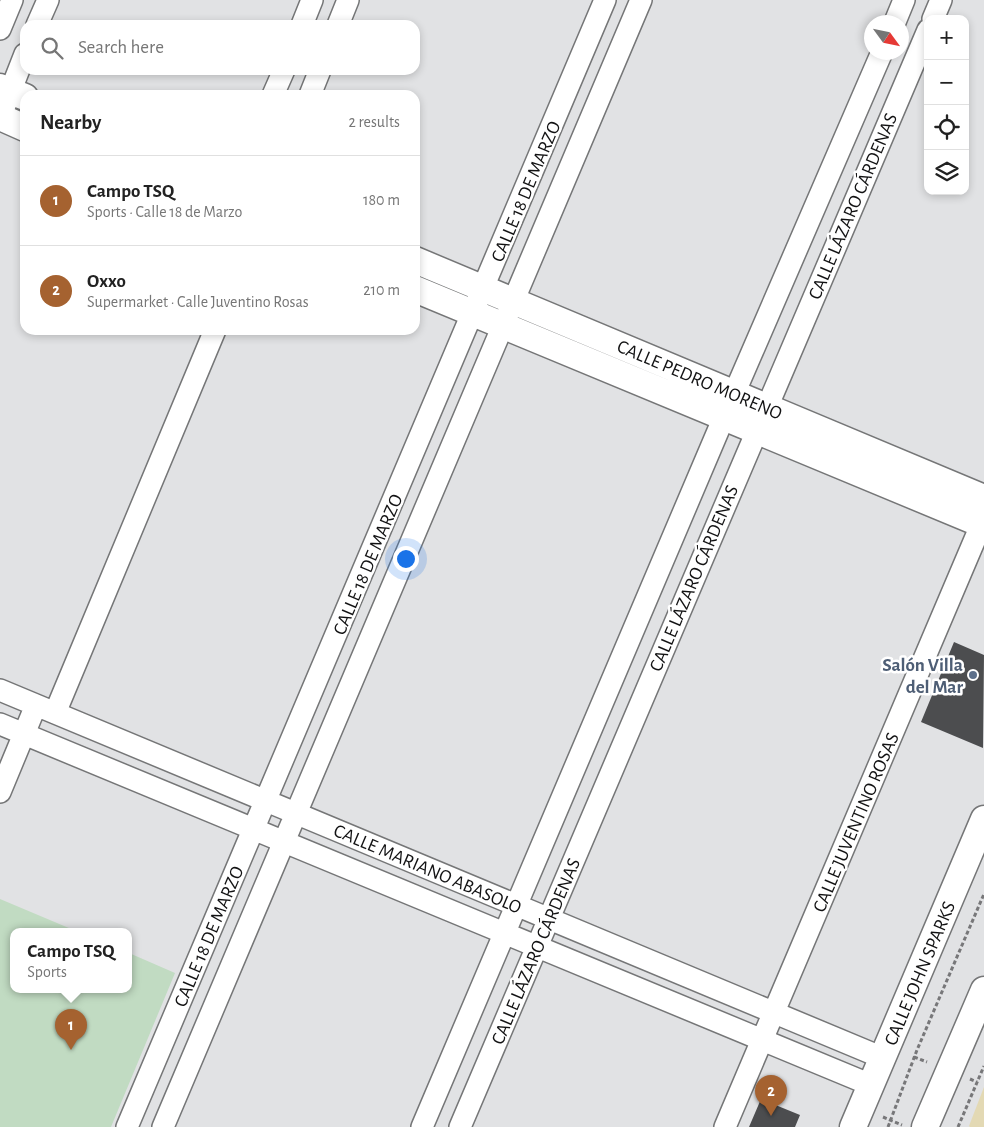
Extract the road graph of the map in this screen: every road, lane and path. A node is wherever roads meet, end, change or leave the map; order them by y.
1 (12, 0) edge
2 (48, 0) edge
3 (312, 0) edge
4 (348, 0) edge
5 (606, 0) edge
6 (641, 0) edge
7 (904, 0) edge
8 (941, 0) edge
9 (898, 15) edge
10 (935, 15) edge
11 (39, 20) edge
12 (304, 20) edge
13 (340, 20) edge
14 (0, 29) edge
15 (924, 39) edge
16 (879, 60) edge
17 (20, 68) edge
18 (282, 75) edge
19 (318, 75) edge
20 (275, 90) edge
21 (312, 90) edge
22 (12, 91) edge
23 (0, 118) edge
24 (20, 126) edge
25 (420, 262) edge
26 (483, 288) junction
27 (420, 291) edge
28 (513, 301) junction
29 (473, 313) junction
30 (503, 326) junction
31 (214, 335) edge
32 (734, 393) junction
33 (766, 406) junction
34 (724, 417) junction
35 (756, 430) junction
36 (984, 498) edge
37 (983, 522) edge
38 (0, 690) edge
39 (45, 709) junction
40 (0, 724) edge
41 (24, 734) junction
42 (0, 792) edge
43 (266, 801) junction
44 (296, 813) junction
45 (984, 819) edge
46 (254, 829) junction
47 (284, 841) junction
48 (984, 894) edge
49 (517, 906) junction
50 (549, 919) junction
51 (504, 933) junction
52 (537, 946) junction
53 (984, 990) edge
54 (774, 1013) junction
55 (762, 1040) junction
56 (886, 1052) junction
57 (915, 1057) junction
58 (984, 1066) edge
59 (949, 1071) junction
60 (977, 1082) junction
61 (871, 1085) junction
62 (127, 1127) edge
63 (163, 1127) edge
64 (422, 1127) edge
65 (460, 1127) edge
66 (726, 1127) edge
67 (853, 1127) edge
68 (888, 1127) edge
69 (925, 1127) edge
70 (958, 1127) edge

1 - 14 street
2 - 11 street
3 - 12 street
4 - 13 street
5 - 26 street, CALLE 18 DE MARZO
6 - 28 street, CALLE 18 DE MARZO
7 - 9 street
8 - 10 street
15 - 33 street, CALLE LÁZARO CÁRDENAS
16 - 32 street, CALLE LÁZARO CÁRDENAS
17 - 22 street
18 - 20 street
19 - 21 street
22 - 23 street
23 - 24 main road
25 - 26 main road, CALLE PEDRO MORENO
26 - 28 main road, CALLE PEDRO MORENO
26 - 29 street, CALLE 18 DE MARZO
27 - 29 main road, CALLE PEDRO MORENO
28 - 30 street, CALLE 18 DE MARZO
28 - 32 main road, CALLE PEDRO MORENO
29 - 30 main road, CALLE PEDRO MORENO
29 - 43 street, CALLE 18 DE MARZO
30 - 34 main road, CALLE PEDRO MORENO
30 - 44 street, CALLE 18 DE MARZO
31 - 39 street
32 - 33 main road, CALLE PEDRO MORENO
32 - 34 street, CALLE LÁZARO CÁRDENAS
33 - 35 street, CALLE LÁZARO CÁRDENAS
33 - 36 main road, CALLE PEDRO MORENO
34 - 35 main road, CALLE PEDRO MORENO
34 - 49 street, CALLE LÁZARO CÁRDENAS
35 - 37 main road, CALLE PEDRO MORENO
35 - 50 street, CALLE LÁZARO CÁRDENAS
37 - 54 street, CALLE JUVENTINO ROSAS
38 - 39 street, CALLE MARIANO ABASOLO
39 - 41 street
39 - 43 street, CALLE MARIANO ABASOLO
40 - 41 street, CALLE MARIANO ABASOLO
41 - 42 street
41 - 46 street, CALLE MARIANO ABASOLO
43 - 44 street, CALLE MARIANO ABASOLO
43 - 46 street, CALLE 18 DE MARZO
44 - 47 street, CALLE 18 DE MARZO
44 - 49 street, CALLE MARIANO ABASOLO
45 - 56 main road, CALLE JOHN SPARKS
46 - 47 street, CALLE MARIANO ABASOLO
46 - 62 street, CALLE 18 DE MARZO
47 - 51 street, CALLE MARIANO ABASOLO
47 - 63 street, CALLE 18 DE MARZO
48 - 57 path
49 - 50 street, CALLE MARIANO ABASOLO
49 - 51 street, CALLE LÁZARO CÁRDENAS
50 - 52 street, CALLE LÁZARO CÁRDENAS
50 - 54 street, CALLE MARIANO ABASOLO
51 - 52 street, CALLE MARIANO ABASOLO
51 - 64 street, CALLE LÁZARO CÁRDENAS
52 - 55 street, CALLE MARIANO ABASOLO
52 - 65 street, CALLE LÁZARO CÁRDENAS
53 - 59 main road
54 - 55 street, CALLE JUVENTINO ROSAS
54 - 56 street, CALLE MARIANO ABASOLO
55 - 61 street, CALLE MARIANO ABASOLO
55 - 66 street, CALLE JUVENTINO ROSAS
56 - 57 path
56 - 61 main road, CALLE JOHN SPARKS
57 - 59 path
57 - 68 path
58 - 60 path
59 - 60 path
59 - 69 main road
60 - 70 path
61 - 67 main road, CALLE JOHN SPARKS

